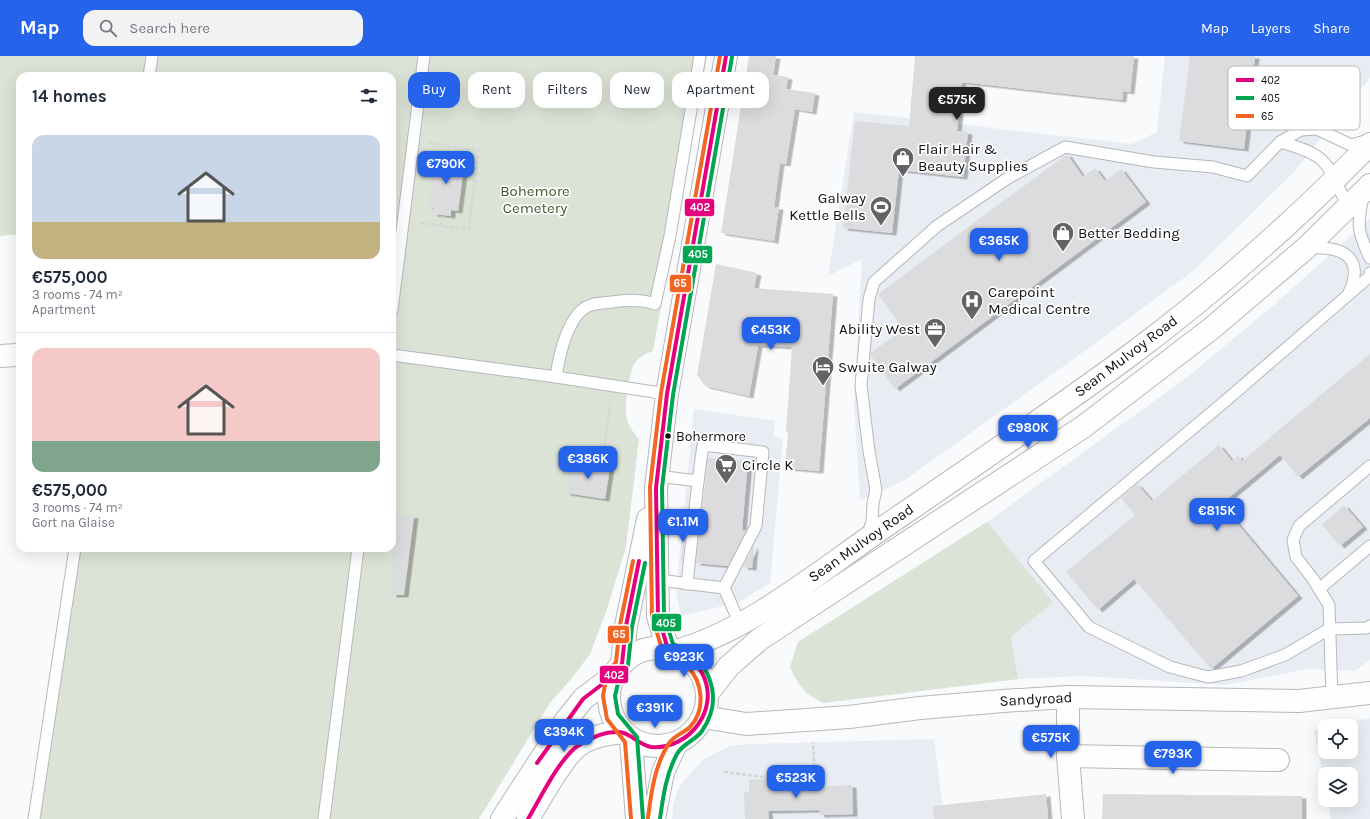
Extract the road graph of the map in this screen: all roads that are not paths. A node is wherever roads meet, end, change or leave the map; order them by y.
1 (152, 56) edge
2 (424, 56) edge
3 (700, 56) edge
4 (726, 56) edge
5 (150, 72) edge
6 (1301, 130) edge
7 (1318, 130) edge
8 (1370, 140) edge
9 (1280, 142) junction
10 (1370, 144) edge
11 (1335, 180) junction
12 (1367, 188) edge
13 (1348, 208) junction
14 (1306, 248) junction
15 (1370, 258) edge
16 (1370, 273) edge
17 (396, 278) edge
18 (1348, 295) junction
19 (396, 356) edge
20 (556, 377) junction
21 (666, 394) junction
22 (1370, 466) edge
23 (698, 480) junction
24 (656, 482) junction
25 (866, 539) junction
26 (1370, 546) edge
27 (74, 552) edge
28 (357, 552) edge
29 (658, 580) junction
30 (687, 584) junction
31 (724, 588) junction
32 (1319, 589) junction
33 (740, 624) junction
34 (1370, 626) edge
35 (1329, 629) junction
36 (672, 650) junction
37 (618, 670) junction
38 (708, 693) junction
39 (1370, 693) edge
40 (1068, 697) junction
41 (1332, 698) junction
42 (704, 717) junction
43 (627, 736) junction
44 (676, 744) junction
45 (1068, 756) junction
46 (1278, 760) dead end
47 (34, 819) edge
48 (324, 819) edge
49 (502, 819) edge
50 (528, 819) edge
51 (637, 819) edge
52 (654, 819) edge
53 (1073, 819) edge

1 - 5 lane
2 - 17 lane
3 - 20 lane
4 - 21 main road
6 - 9 lane
7 - 8 lane
9 - 11 lane
9 - 25 lane
10 - 11 main road, Sean Mulvoy Road
11 - 13 lane
11 - 25 main road, Sean Mulvoy Road
12 - 13 main road, Sean Mulvoy Road
12 - 15 lane
13 - 14 main road, Sean Mulvoy Road
14 - 18 lane
14 - 38 main road, Sean Mulvoy Road
16 - 18 lane
18 - 35 lane
19 - 20 lane
20 - 21 lane
21 - 24 main road
22 - 32 lane
23 - 24 lane
23 - 30 lane
23 - 31 lane
24 - 29 main road
24 - 37 main road
25 - 33 main road, Sean Mulvoy Road
26 - 32 lane
27 - 47 lane
28 - 48 lane
29 - 30 lane
29 - 36 main road
30 - 31 lane
31 - 33 lane
32 - 35 lane
33 - 36 main road, Sean Mulvoy Road
34 - 35 lane
35 - 41 lane
36 - 37 main road
36 - 38 main road
37 - 43 main road
37 - 49 main road
38 - 42 main road
39 - 41 main road, Sandyroad
40 - 41 main road, Sandyroad
40 - 42 main road, Sandyroad
40 - 45 main road
42 - 44 main road
43 - 44 main road
43 - 50 main road
43 - 51 main road
44 - 52 main road
45 - 46 main road
45 - 53 main road

